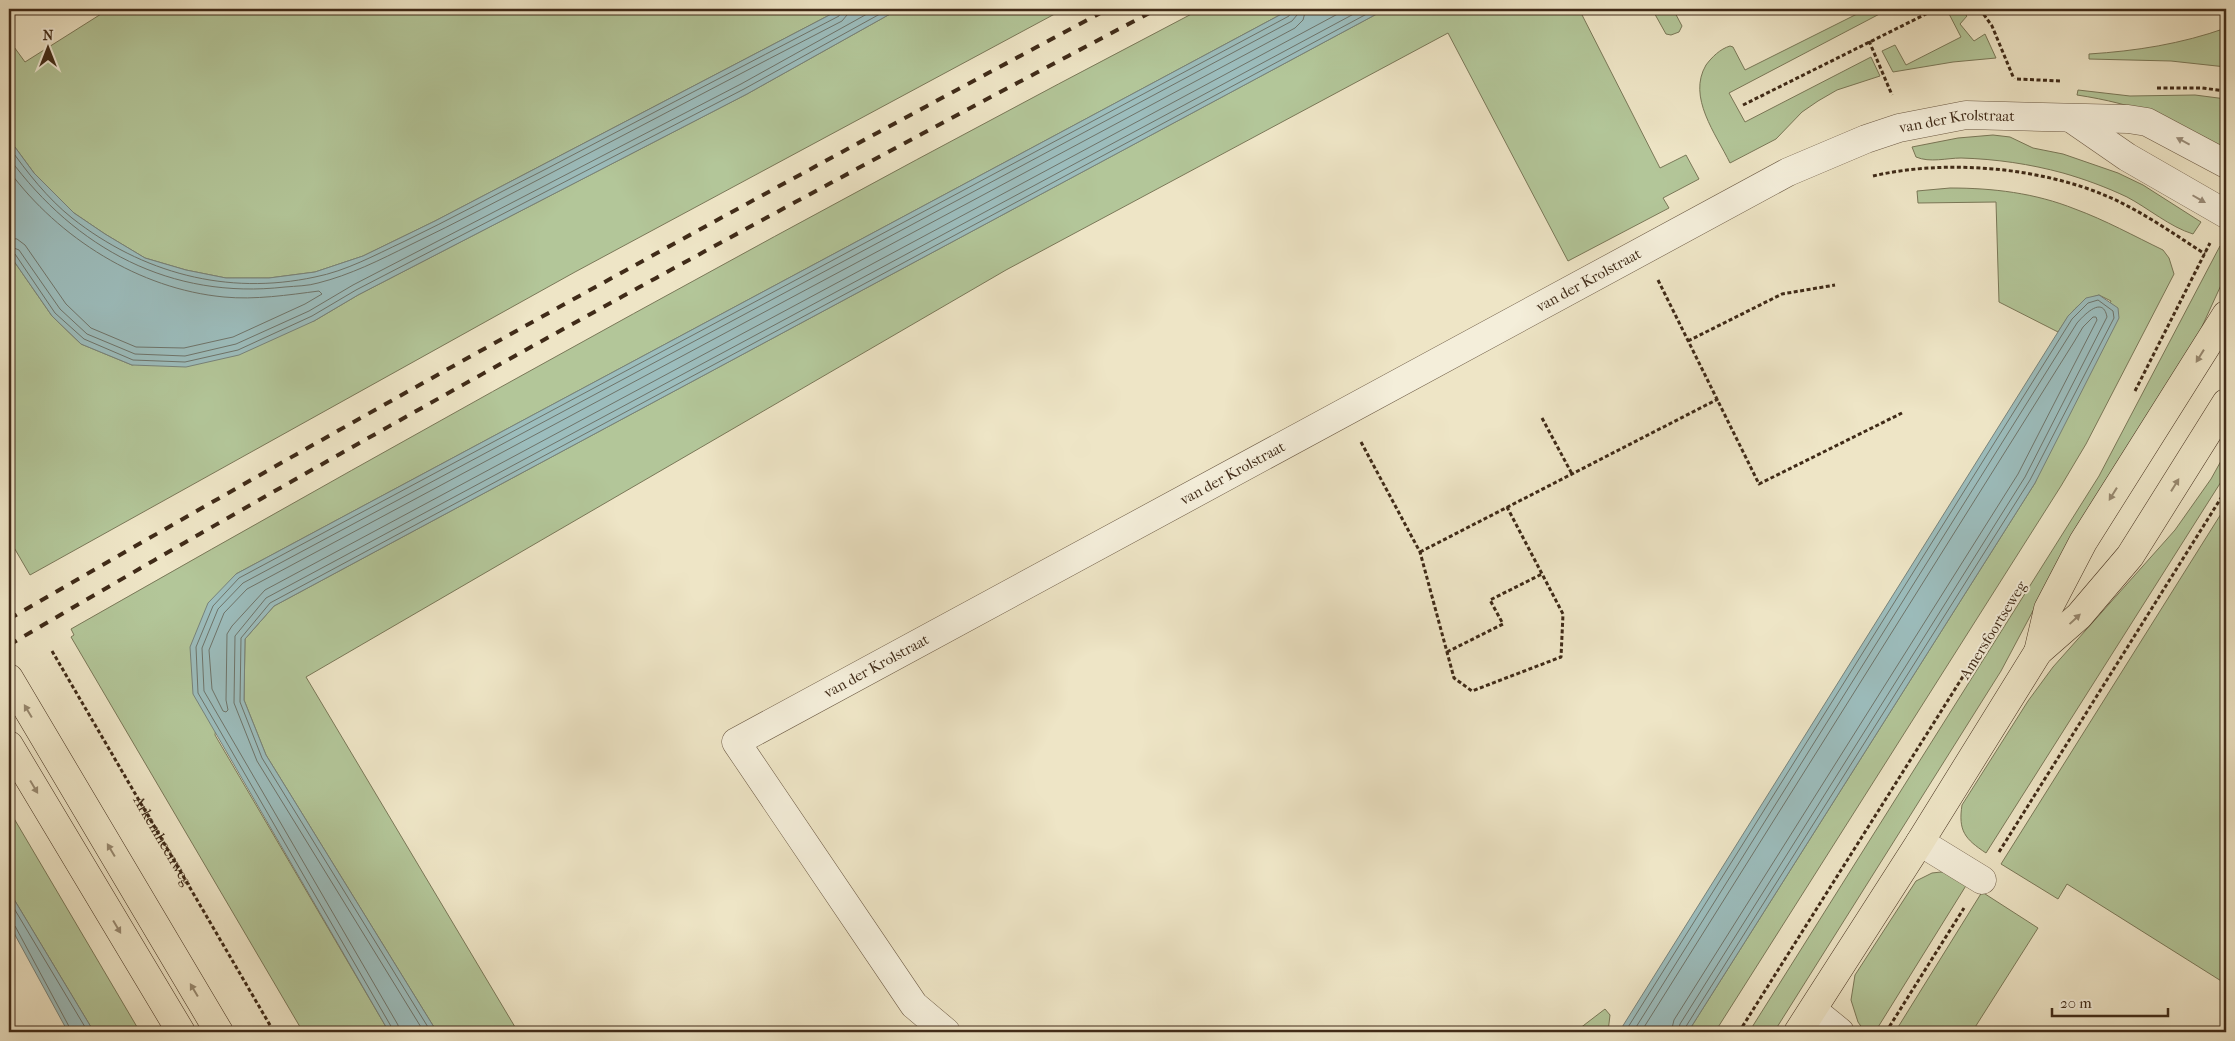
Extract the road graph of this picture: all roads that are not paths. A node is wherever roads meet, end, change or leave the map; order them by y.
1 (2072, 119) junction
2 (2226, 164) edge
3 (2220, 226) edge
4 (2226, 315) edge
5 (2226, 403) edge
6 (2038, 652) junction
7 (9, 678) edge
8 (9, 745) edge
9 (1920, 842) junction
10 (1982, 880) road end
11 (1813, 1010) junction
12 (181, 1032) edge
13 (219, 1032) edge
14 (946, 1032) edge
15 (1798, 1032) edge
16 (1840, 1032) edge

2 -> 1 street, van der Krolstraat
1 -> 3 street
1 - 14 street, van der Krolstraat
4 -> 6 main road
6 -> 5 main road
6 - 9 main road
13 -> 7 main road
8 -> 12 main road
9 - 10 street
9 - 11 main road
11 - 15 main road
11 - 16 street

